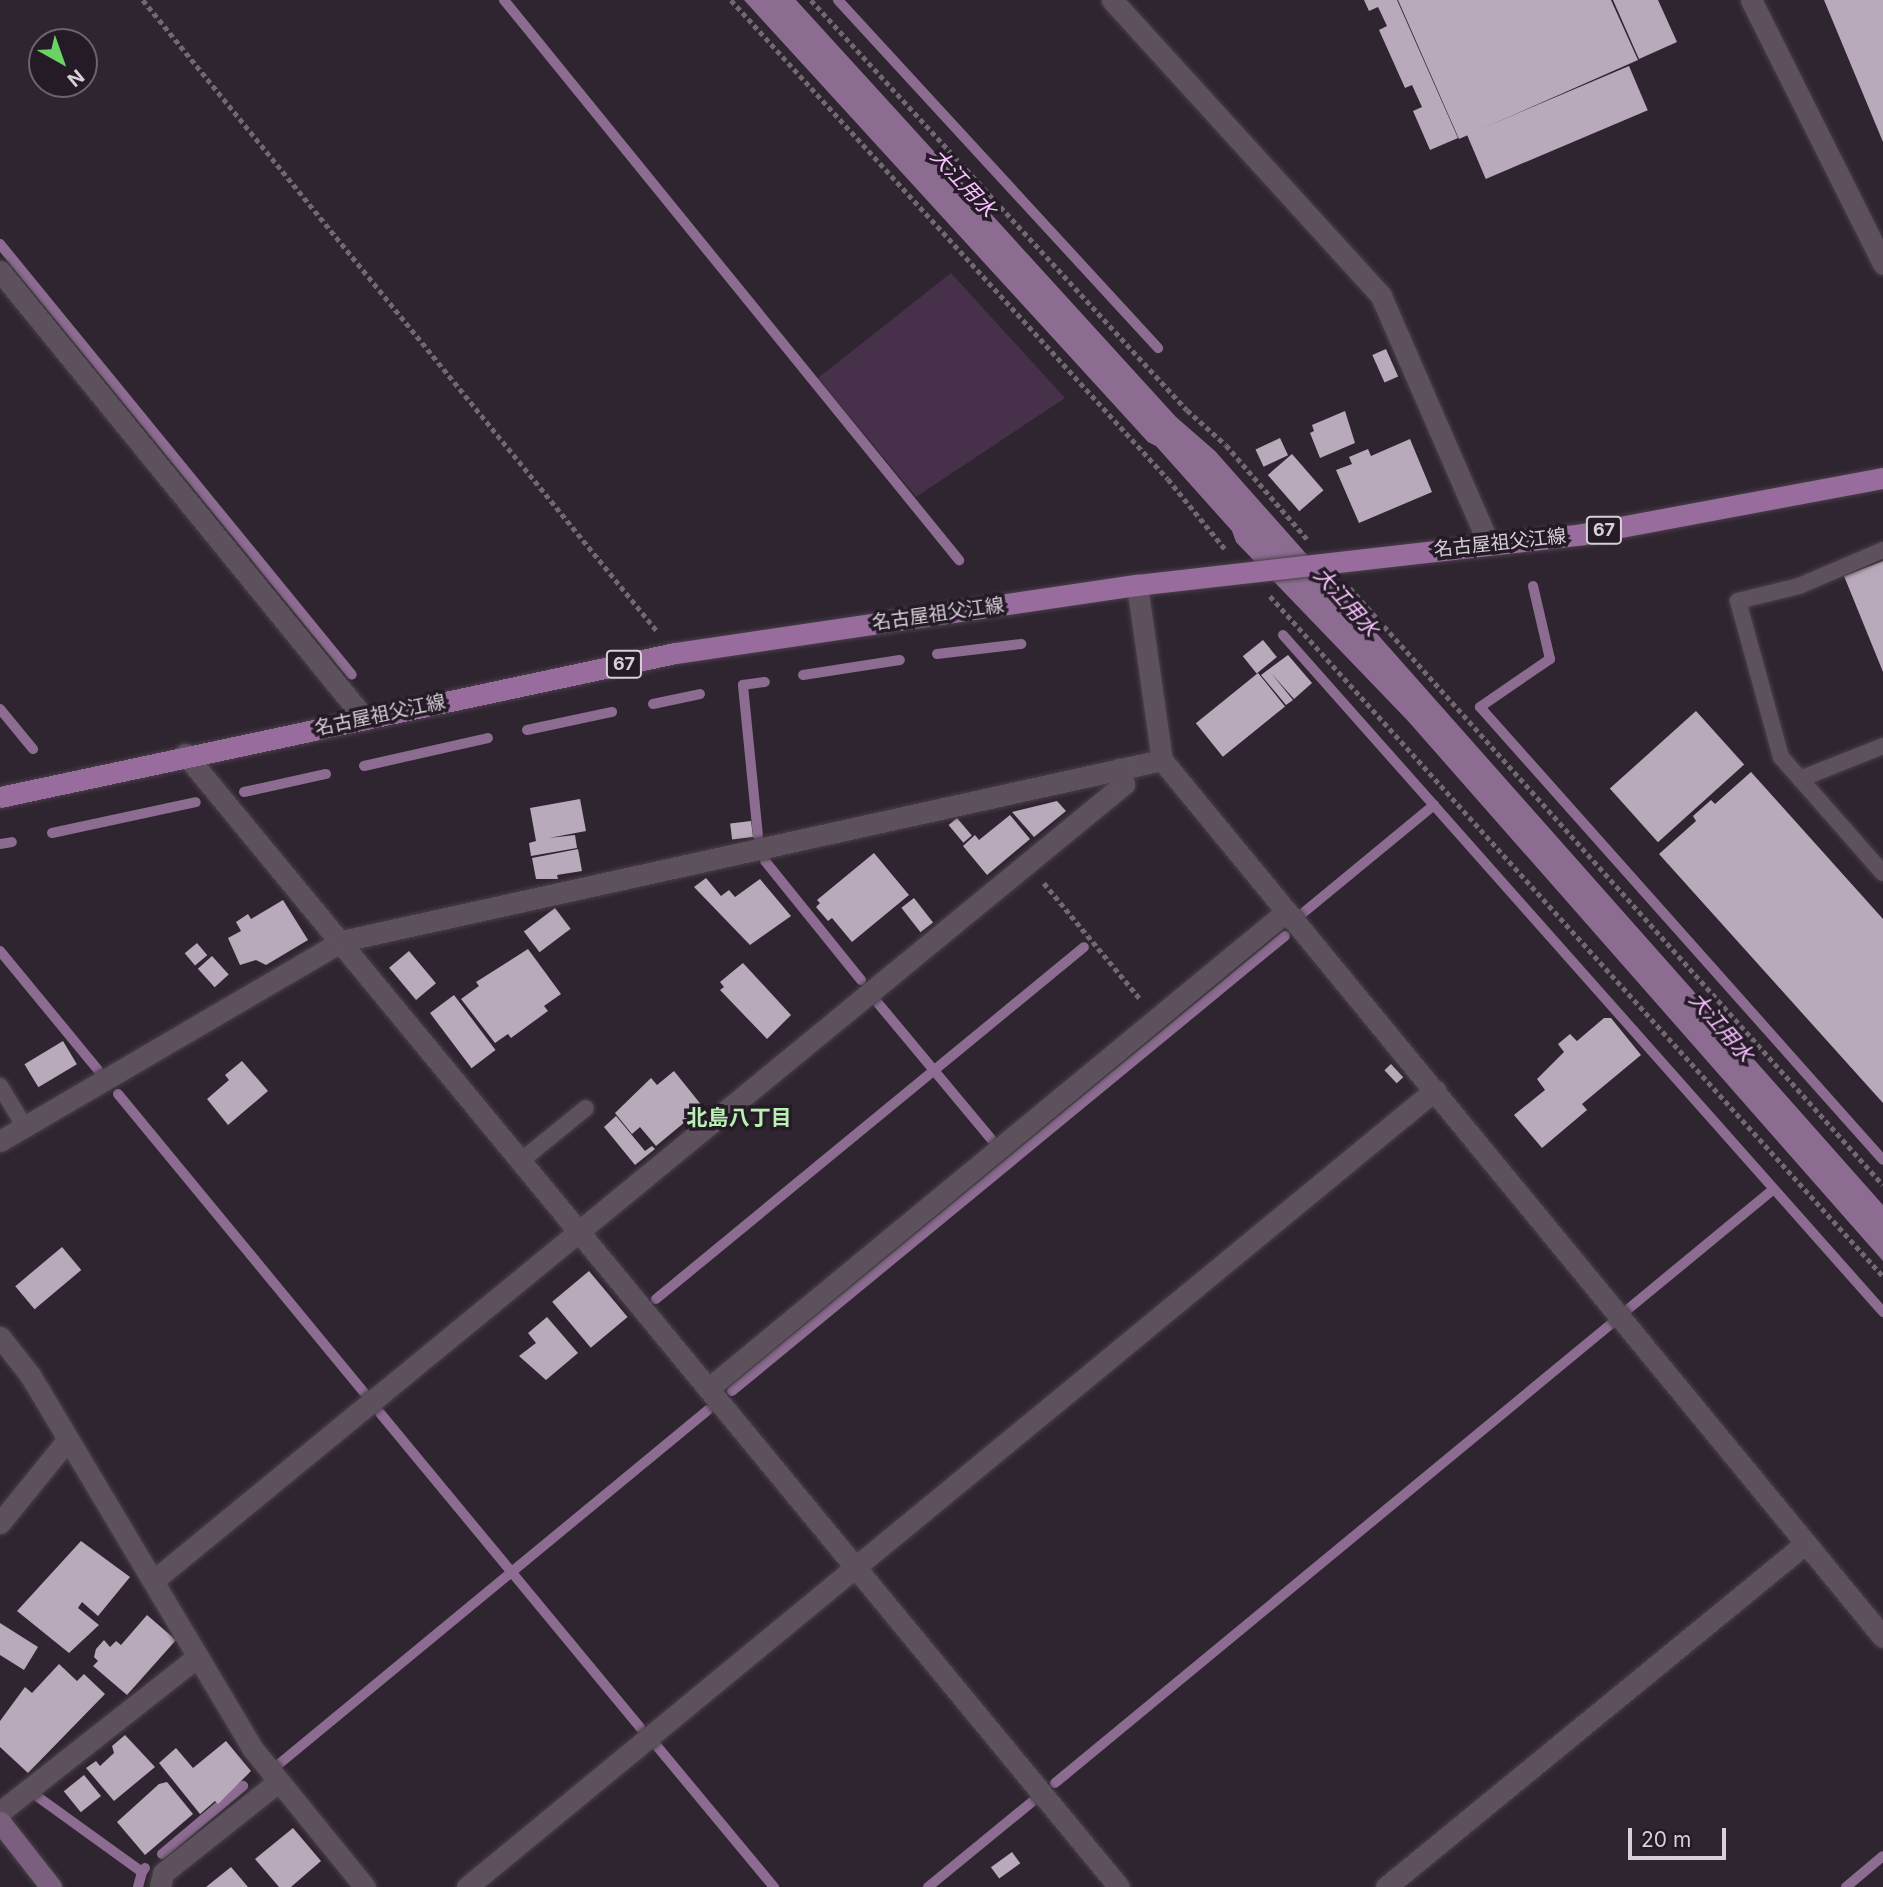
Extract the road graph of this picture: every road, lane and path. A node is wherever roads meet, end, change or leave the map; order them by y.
1 (143, 0) edge
2 (731, 0) edge
3 (1112, 0) edge
4 (1751, 0) edge
5 (1883, 264) edge
6 (0, 271) edge
7 (1883, 478) edge
8 (1489, 544) junction
9 (1883, 550) edge
10 (1250, 572) junction
11 (1137, 585) junction
12 (675, 653) junction
13 (365, 719) junction
14 (1883, 746) edge
15 (185, 754) junction
16 (1162, 760) junction
17 (1119, 769) junction
18 (1800, 779) junction
19 (0, 797) edge
20 (1027, 863) junction
21 (1883, 873) edge
22 (1287, 911) junction
23 (342, 941) junction
24 (1156, 1019) junction
25 (0, 1086) edge
26 (1434, 1090) junction
27 (586, 1108) dead end
28 (25, 1127) junction
29 (0, 1141) edge
30 (522, 1160) junction
31 (580, 1231) junction
32 (1883, 1276) edge
33 (0, 1337) edge
34 (709, 1388) junction
35 (68, 1439) junction
36 (0, 1523) edge
37 (1806, 1543) junction
38 (856, 1567) junction
39 (153, 1581) junction
40 (1883, 1637) edge
41 (198, 1656) junction
42 (278, 1782) junction
43 (0, 1812) edge
44 (0, 1822) edge
45 (51, 1887) edge
46 (160, 1887) edge
47 (365, 1887) edge
48 (467, 1887) edge
49 (1119, 1887) edge
50 (1386, 1887) edge

1 - 12 path
2 - 10 path
3 - 8 street
4 - 5 street
6 - 13 street
7 - 8 main road, 名古屋祖父江線 / 67
8 - 10 main road, 名古屋祖父江線 / 67
9 - 18 lane
10 - 11 main road, 名古屋祖父江線 / 67
10 - 32 path
11 - 12 main road, 名古屋祖父江線 / 67
11 - 16 street
12 - 13 main road, 名古屋祖父江線 / 67
13 - 15 main road, 名古屋祖父江線 / 67
14 - 18 lane
15 - 19 main road, 名古屋祖父江線 / 67
15 - 23 street
16 - 17 street
16 - 22 street
17 - 20 street
17 - 23 street
18 - 21 lane
20 - 24 path
20 - 31 street
22 - 24 street
22 - 26 street
23 - 28 street
23 - 30 street
24 - 34 street
25 - 28 lane
26 - 37 street
26 - 38 street
27 - 30 lane
28 - 29 street
30 - 31 street
31 - 34 street
31 - 39 street
33 - 35 street
34 - 38 street
35 - 36 street
35 - 39 street
37 - 40 street
37 - 50 street
38 - 48 street
38 - 49 street
39 - 41 street
41 - 42 street
41 - 43 street
42 - 46 street
42 - 47 street
44 - 45 main road

